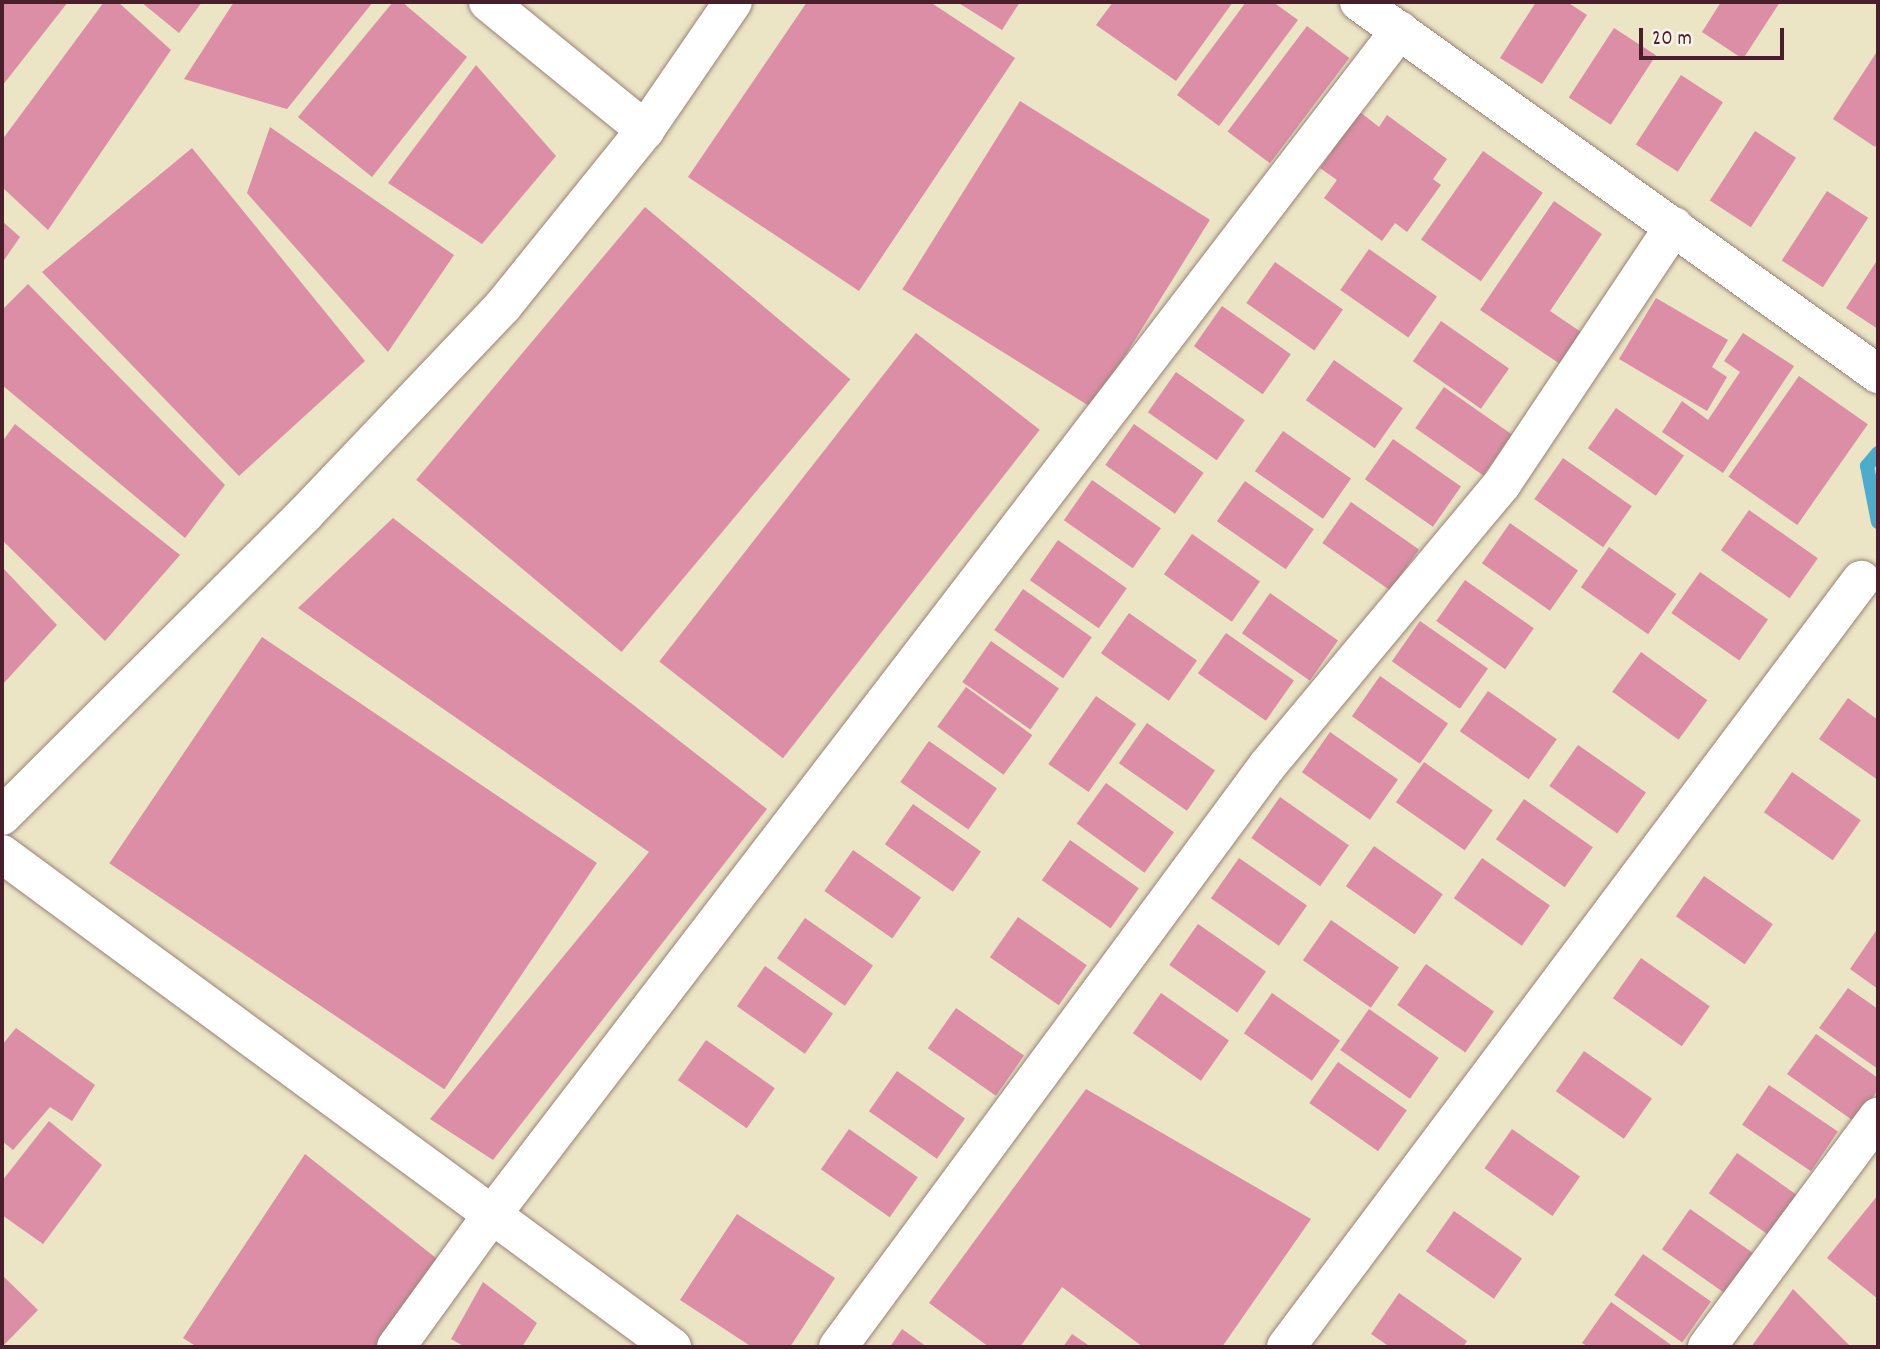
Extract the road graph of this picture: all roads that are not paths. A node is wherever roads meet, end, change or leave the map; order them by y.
1 (488, 2) edge
2 (733, 2) edge
3 (1359, 2) edge
4 (1400, 30) junction
5 (645, 130) junction
6 (1674, 226) junction
7 (1878, 374) edge
8 (1861, 580) dead end
9 (2, 816) edge
10 (2, 855) edge
11 (1878, 1117) edge
12 (491, 1216) junction
13 (396, 1347) edge
14 (672, 1347) edge
15 (838, 1347) edge
16 (1286, 1347) edge
17 (1707, 1347) edge

1 - 5 street
2 - 5 street
3 - 4 street
4 - 6 street
4 - 12 street
5 - 9 street
6 - 7 street
6 - 15 street
8 - 16 street
10 - 12 street
11 - 17 street
12 - 13 street
12 - 14 street

